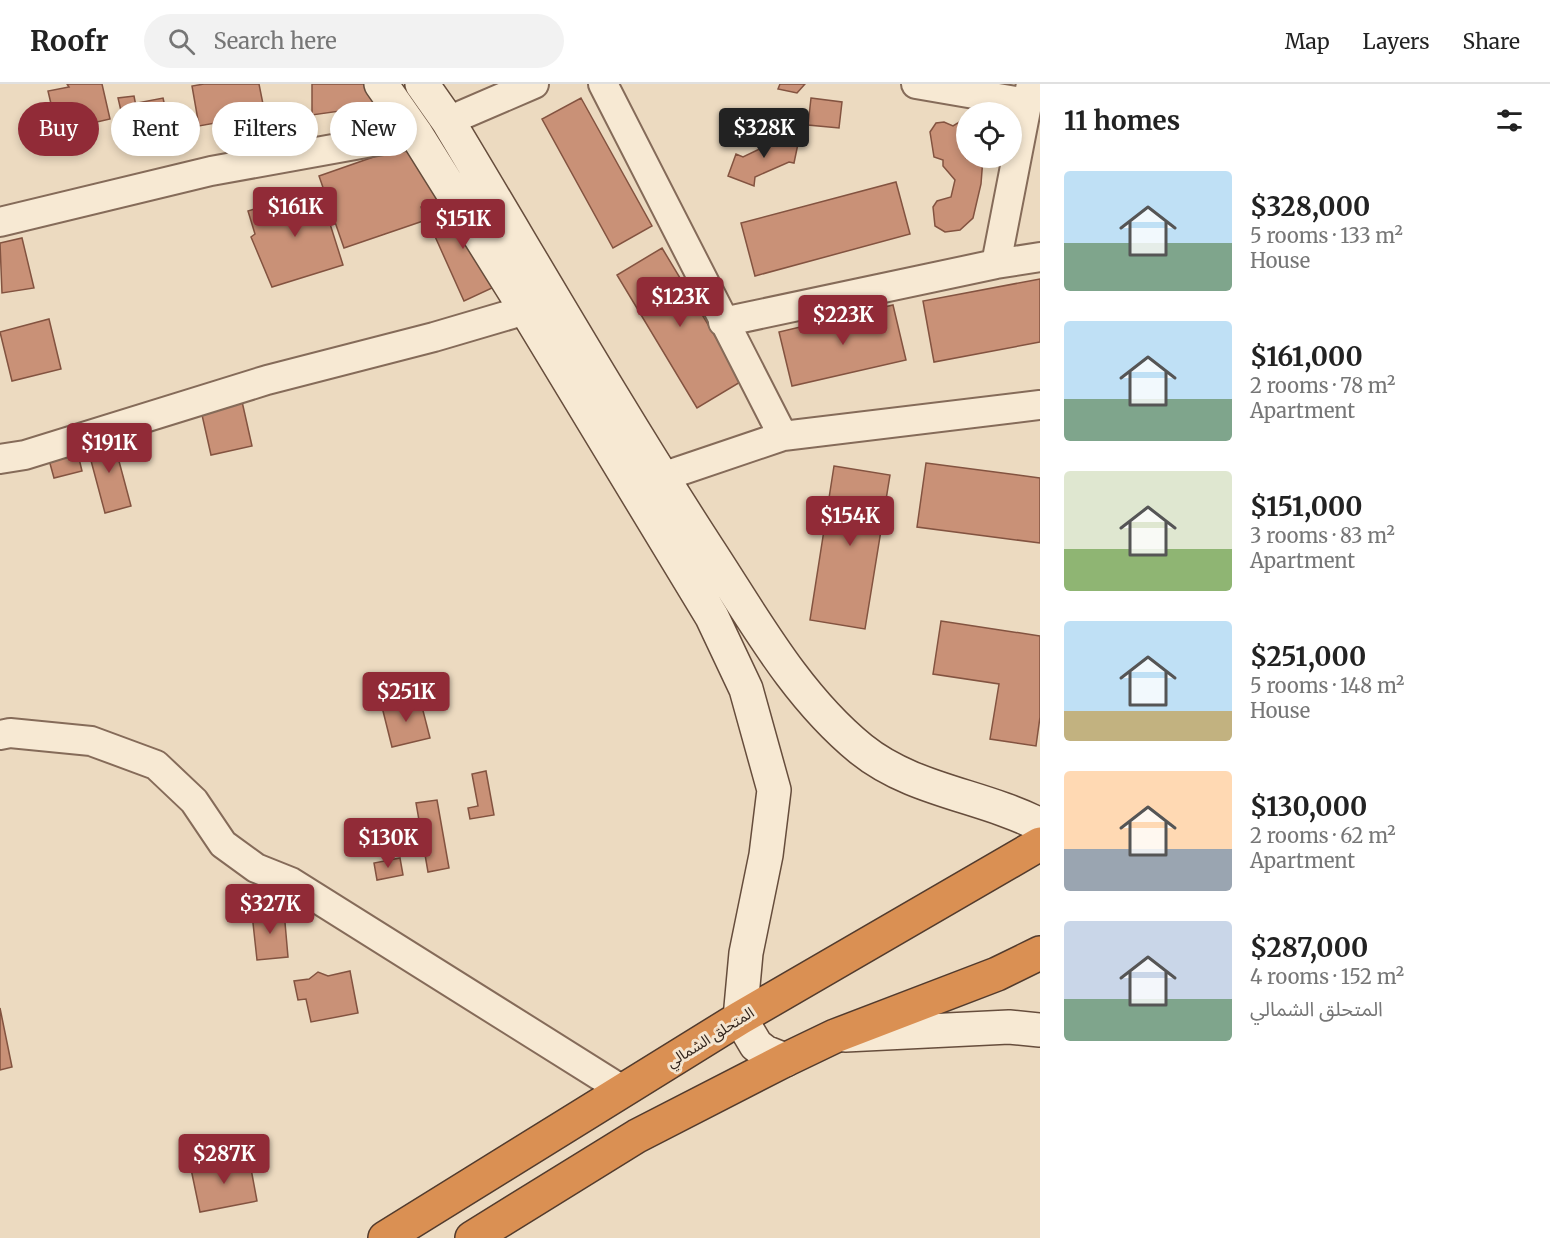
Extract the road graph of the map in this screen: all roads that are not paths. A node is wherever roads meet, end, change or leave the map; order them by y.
1 (381, 84) edge
2 (422, 84) edge
3 (534, 84) edge
4 (603, 84) edge
5 (916, 84) edge
6 (1029, 94) edge
7 (394, 102) edge
8 (448, 121) junction
9 (417, 136) edge
10 (330, 150) edge
11 (0, 222) edge
12 (1040, 257) edge
13 (996, 264) junction
14 (526, 310) junction
15 (723, 322) junction
16 (1040, 405) edge
17 (783, 436) junction
18 (0, 459) edge
19 (662, 477) junction
20 (746, 606) junction
21 (760, 732) junction
22 (0, 735) edge
23 (1040, 825) edge
24 (1040, 844) edge
25 (1040, 953) edge
26 (740, 1018) junction
27 (1040, 1030) edge
28 (835, 1036) junction
29 (785, 1060) junction
30 (624, 1091) junction
31 (384, 1238) edge
32 (471, 1238) edge

1 - 7 main road
2 - 8 main road
3 - 8 street
4 - 15 street
5 - 6 street
6 - 13 street
8 - 19 main road
9 - 14 main road
10 - 11 street
12 - 13 street
13 - 15 street
14 - 18 street
14 - 21 main road
15 - 17 street
16 - 17 street
17 - 19 street
19 - 20 main road
20 - 21 main road
20 - 23 main road
21 - 26 main road
22 - 30 street
24 - 26 highway, المتحلق الشمالي
25 - 28 highway
26 - 29 main road
26 - 30 highway, المتحلق الشمالي
27 - 28 main road
28 - 29 highway
29 - 32 highway
30 - 31 highway, المتحلق الشمالي

